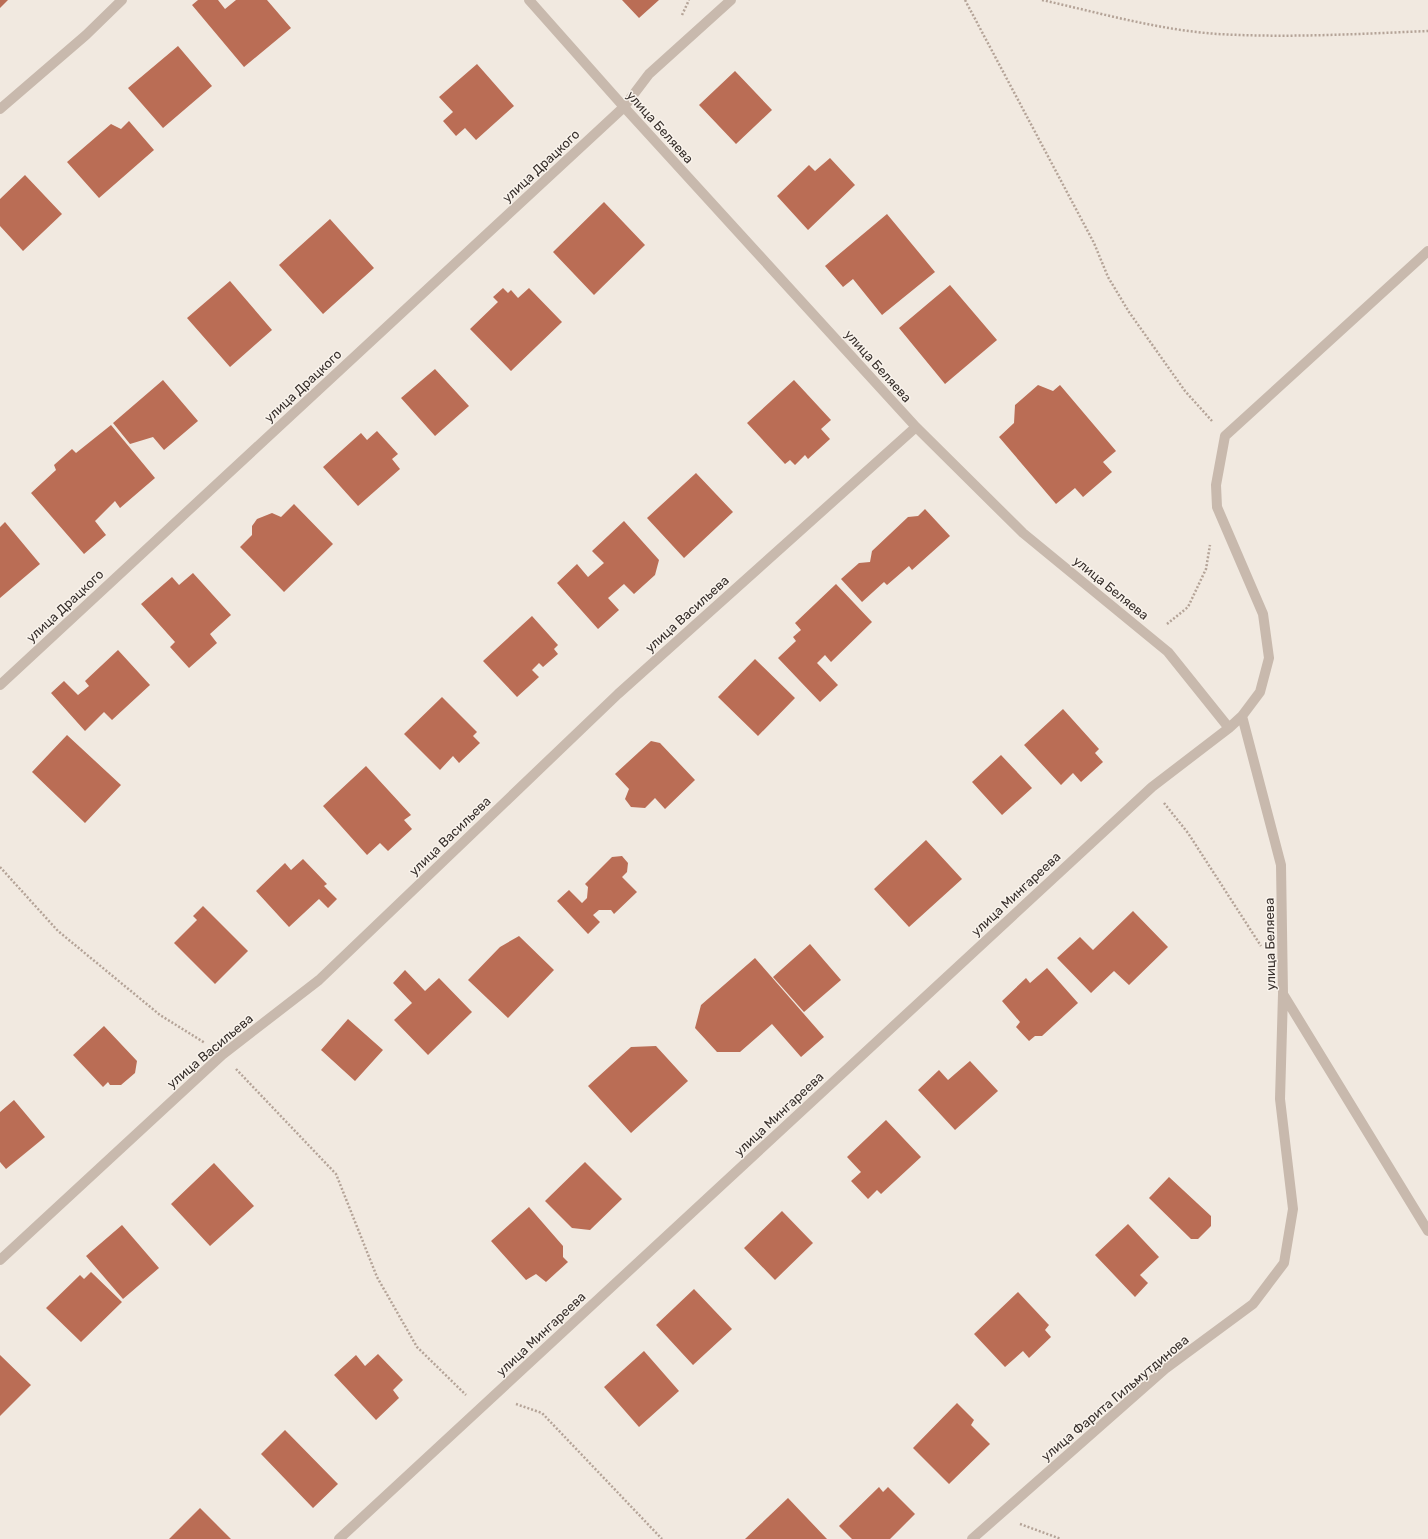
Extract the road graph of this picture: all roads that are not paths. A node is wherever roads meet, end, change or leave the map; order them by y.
1 (122, 0) edge
2 (529, 0) edge
3 (731, 0) edge
4 (624, 107) junction
5 (0, 109) edge
6 (1428, 251) edge
7 (916, 427) junction
8 (0, 685) edge
9 (1242, 716) junction
10 (1229, 728) junction
11 (1282, 994) junction
12 (1428, 1231) edge
13 (0, 1260) edge
14 (339, 1539) edge
15 (972, 1539) edge

1 - 5 street
2 - 4 street, улица Беляева
3 - 4 street, улица Драцкого
4 - 7 street, улица Беляева
4 - 8 street, улица Драцкого
6 - 9 street, улица Мингареева
7 - 10 street, улица Беляева
7 - 13 street, улица Васильева
9 - 10 street, улица Мингареева
9 - 11 street, улица Беляева
10 - 14 street, улица Мингареева
11 - 12 street, улица Беляева
11 - 15 street, улица Фарита Гильмутдинова

